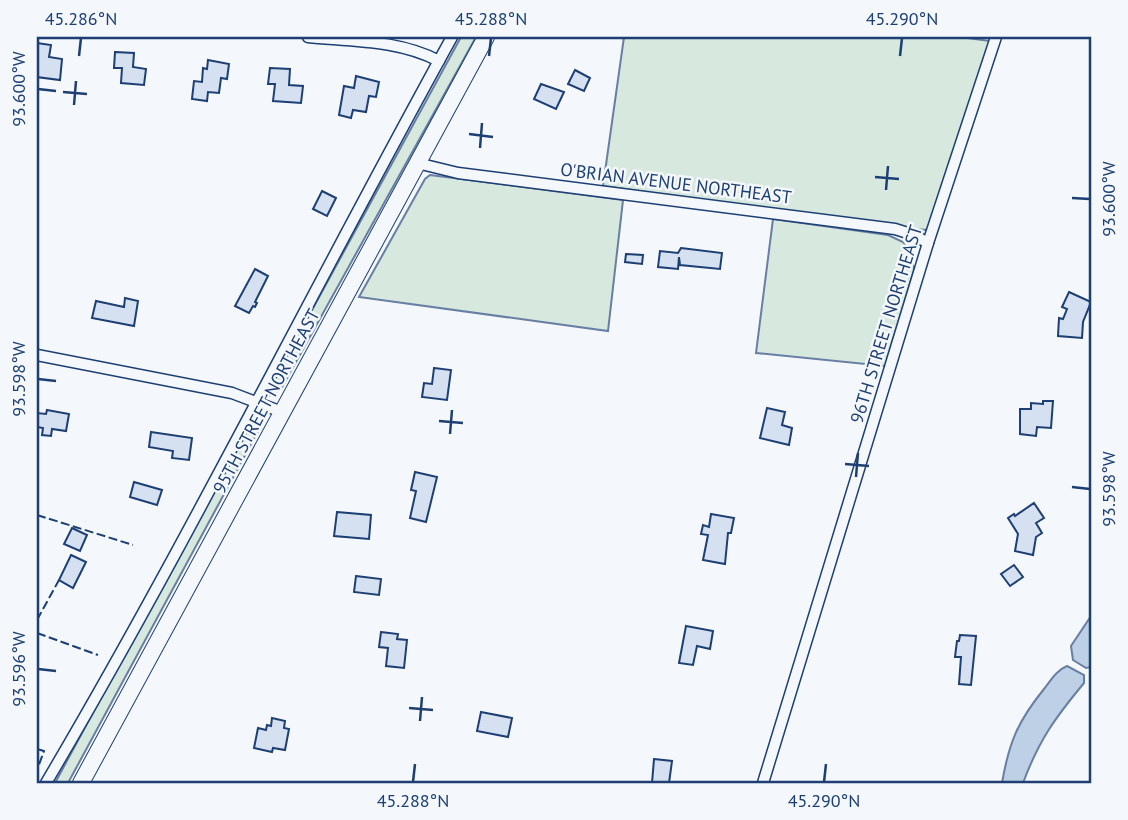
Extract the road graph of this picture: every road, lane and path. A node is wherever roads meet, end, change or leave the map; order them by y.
1 (308, 37) edge
2 (452, 37) edge
3 (486, 37) edge
4 (996, 37) edge
5 (439, 61) junction
6 (417, 163) junction
7 (928, 243) junction
8 (37, 355) edge
9 (256, 401) junction
10 (282, 412) junction
11 (46, 783) edge
12 (81, 783) edge
13 (763, 783) edge

1 - 5 street
2 - 5 street
3 - 6 main road, 95TH STREET NORTHEAST
4 - 7 street, 96TH STREET NORTHEAST
5 - 9 street
6 - 7 street, O'BRIAN AVENUE NORTHEAST
6 - 10 main road, 95TH STREET NORTHEAST
7 - 13 street, 96TH STREET NORTHEAST
8 - 9 street
9 - 10 street
9 - 11 street
10 - 12 main road, 95TH STREET NORTHEAST

